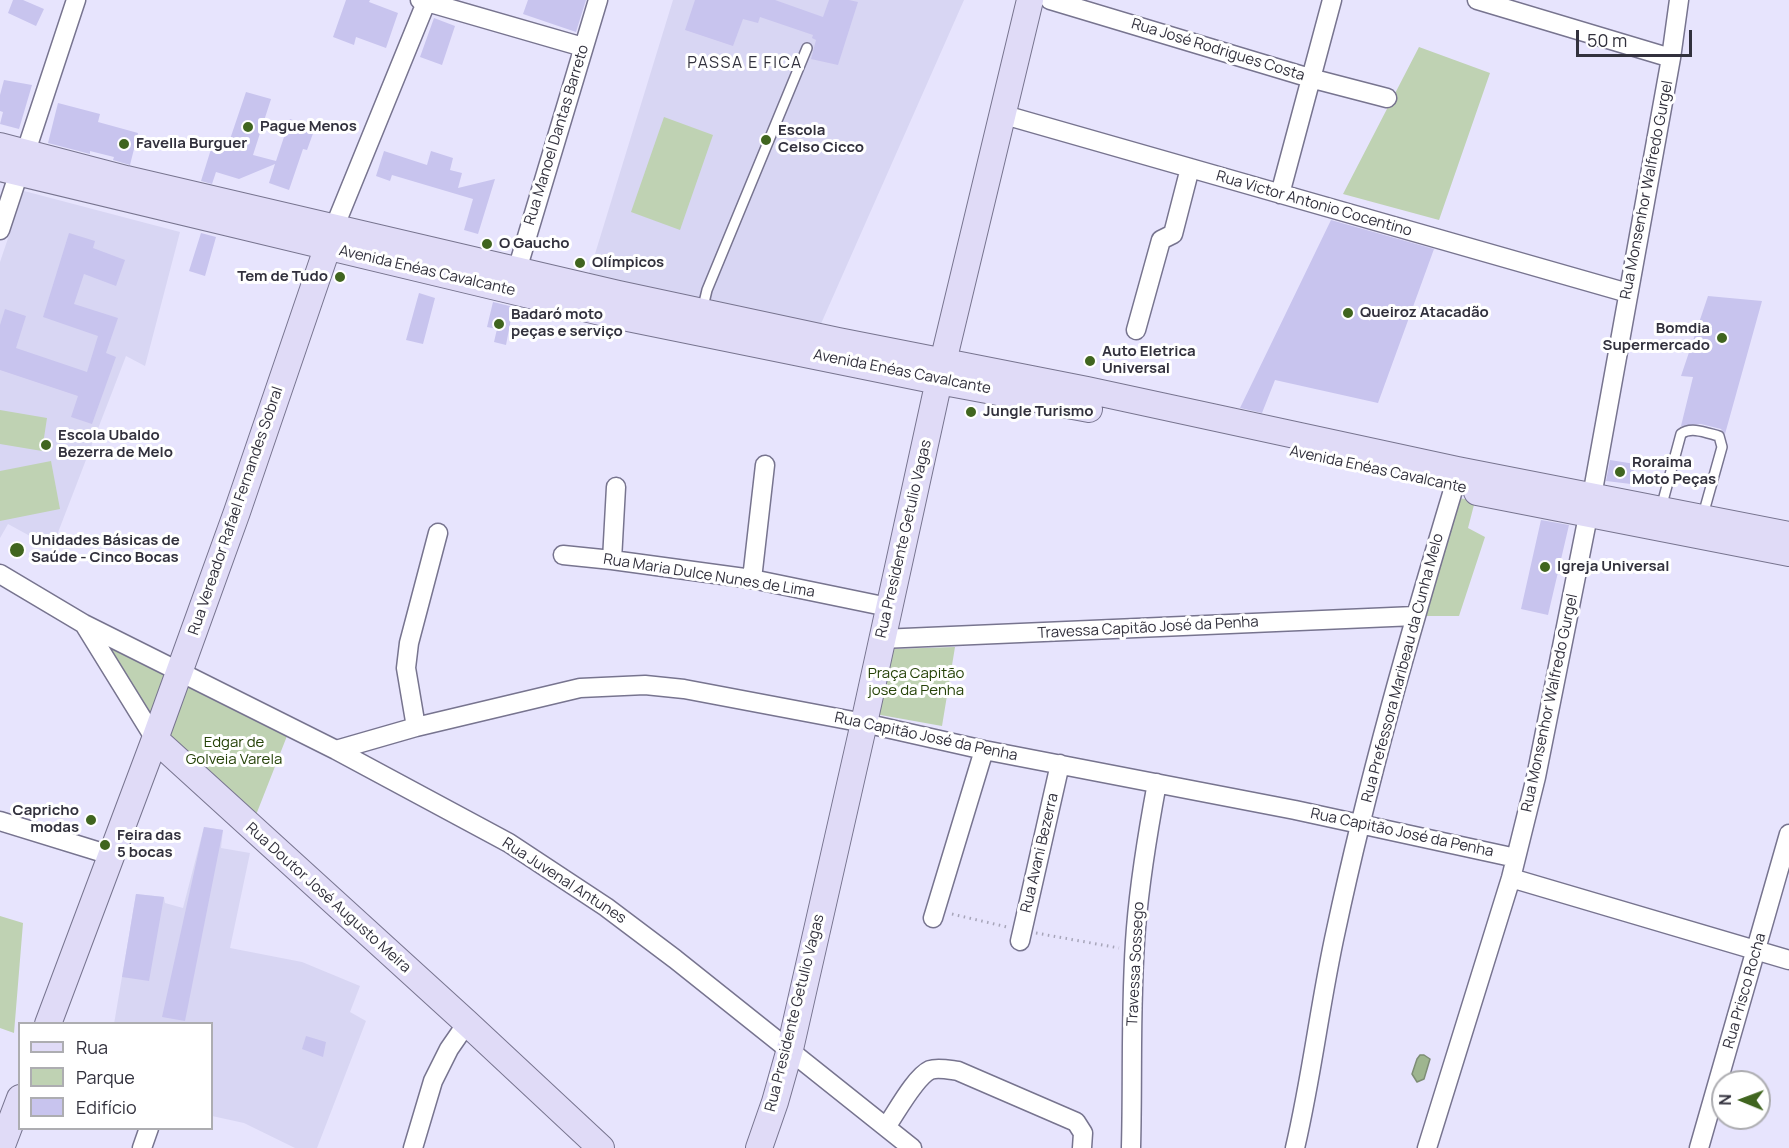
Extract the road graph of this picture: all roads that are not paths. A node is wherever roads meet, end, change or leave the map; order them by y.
1 (76, 0) edge
2 (598, 0) edge
3 (1030, 0) edge
4 (1050, 0) edge
5 (1332, 0) edge
6 (1477, 0) edge
7 (1679, 0) edge
8 (424, 1) edge
9 (583, 47) junction
10 (807, 48) dead end
11 (1671, 58) junction
12 (1311, 78) junction
13 (1387, 98) dead end
14 (1001, 114) junction
15 (0, 146) edge
16 (15, 164) edge
17 (1190, 168) junction
18 (1280, 194) junction
19 (0, 230) edge
20 (331, 238) junction
21 (517, 270) junction
22 (1628, 293) junction
23 (615, 304) junction
24 (702, 311) junction
25 (1136, 330) dead end
26 (836, 350) junction
27 (941, 371) junction
28 (765, 465) dead end
29 (1455, 478) junction
30 (616, 487) dead end
31 (1590, 505) junction
32 (1661, 516) junction
33 (1702, 518) junction
34 (438, 533) dead end
35 (1789, 535) edge
36 (1789, 553) edge
37 (563, 555) dead end
38 (612, 560) junction
39 (0, 574) edge
40 (752, 579) junction
41 (888, 607) junction
42 (1415, 616) junction
43 (84, 624) junction
44 (881, 639) junction
45 (179, 671) junction
46 (864, 723) junction
47 (416, 727) junction
48 (155, 739) junction
49 (336, 750) junction
50 (984, 750) junction
51 (1060, 764) junction
52 (1157, 783) junction
53 (0, 821) edge
54 (1361, 824) junction
55 (1789, 834) edge
56 (110, 855) junction
57 (1516, 858) junction
58 (1511, 879) junction
59 (934, 914) road end
60 (1021, 936) road end
61 (1756, 951) junction
62 (1789, 960) edge
63 (48, 1022) edge
64 (467, 1023) junction
65 (790, 1049) junction
66 (18, 1103) edge
67 (886, 1127) junction
68 (148, 1130) edge
69 (1131, 1147) edge
70 (1, 1148) edge
71 (142, 1148) edge
72 (413, 1148) edge
73 (601, 1148) edge
74 (759, 1148) edge
75 (912, 1148) edge
76 (1082, 1148) edge
77 (1295, 1148) edge
78 (1427, 1148) edge
79 (1699, 1148) edge

1 - 16 street
2 - 9 street, Rua Manoel Dantas Barreto
3 - 14 street, Rua Presidente Getulio Vagas
4 - 12 street, Rua José Rodrigues Costa
5 - 12 street
6 - 11 street
7 - 11 street, Rua Monsenhor Walfredo Gurgel
8 - 9 street
8 - 20 street, Rua Vereador Rafael Fernandes Sobral
9 - 21 street, Rua Manoel Dantas Barreto
10 - 24 lane
11 - 22 street, Rua Monsenhor Walfredo Gurgel
12 - 13 street, Rua José Rodrigues Costa
12 - 18 street
14 - 17 street, Rua Victor Antonio Cocentino
14 - 27 street, Rua Presidente Getulio Vagas
15 - 16 street, Avenida Enéas Cavalcante
16 - 19 street
16 - 20 street, Avenida Enéas Cavalcante
17 - 18 street, Rua Victor Antonio Cocentino
17 - 25 street
18 - 22 street, Rua Victor Antonio Cocentino
20 - 21 street, Avenida Enéas Cavalcante
20 - 23 street, Avenida Enéas Cavalcante
20 - 45 street, Rua Vereador Rafael Fernandes Sobral
21 - 23 street, Avenida Enéas Cavalcante
22 - 31 street, Rua Monsenhor Walfredo Gurgel
23 - 24 street, Avenida Enéas Cavalcante
23 - 26 street, Avenida Enéas Cavalcante
24 - 26 street, Avenida Enéas Cavalcante
26 - 27 street, Avenida Enéas Cavalcante
27 - 29 street, Avenida Enéas Cavalcante
27 - 41 street, Rua Presidente Getulio Vagas
28 - 40 street
29 - 31 street, Avenida Enéas Cavalcante
29 - 42 street, Rua Prefessora Maribeau da Cunha Melo
30 - 38 street
31 - 32 street, Avenida Enéas Cavalcante
31 - 57 street, Rua Monsenhor Walfredo Gurgel
32 - 33 street, Avenida Enéas Cavalcante
32 - 33 lane
32 - 36 street, Avenida Enéas Cavalcante
33 - 35 street, Avenida Enéas Cavalcante
34 - 47 street
37 - 38 street, Rua Maria Dulce Nunes de Lima
38 - 40 street, Rua Maria Dulce Nunes de Lima
39 - 43 street, Rua Juvenal Antunes
40 - 41 street, Rua Maria Dulce Nunes de Lima
41 - 44 street, Rua Presidente Getulio Vagas
42 - 44 street, Travessa Capitão José da Penha
42 - 54 street, Rua Prefessora Maribeau da Cunha Melo
43 - 45 street, Rua Juvenal Antunes
43 - 48 street, Rua Doutor José Augusto Meira
44 - 46 street, Rua Presidente Getulio Vagas
45 - 48 street, Rua Vereador Rafael Fernandes Sobral
45 - 49 street, Rua Juvenal Antunes
46 - 47 street, Rua Capitão José da Penha
46 - 50 street, Rua Capitão José da Penha
46 - 65 street, Rua Presidente Getulio Vagas
47 - 49 street, Rua Capitão José da Penha
48 - 56 street, Rua Vereador Rafael Fernandes Sobral
48 - 64 street, Rua Doutor José Augusto Meira
49 - 65 street, Rua Juvenal Antunes
50 - 51 street, Rua Capitão José da Penha
50 - 59 street
51 - 52 street, Rua Capitão José da Penha
51 - 60 street, Rua Avani Bezerra
52 - 54 street, Rua Capitão José da Penha
52 - 69 street, Travessa Sossego
53 - 56 street
54 - 57 street, Rua Capitão José da Penha
54 - 77 street, Rua Prefessora Maribeau da Cunha Melo
55 - 61 street, Rua Prisco Rocha
56 - 63 street, Rua Vereador Rafael Fernandes Sobral
57 - 58 street, Rua Monsenhor Walfredo Gurgel
58 - 61 street
58 - 78 street, Rua Monsenhor Walfredo Gurgel
61 - 62 street
61 - 79 street, Rua Prisco Rocha
64 - 72 street
64 - 73 street, Rua Doutor José Augusto Meira
65 - 67 street, Rua Juvenal Antunes
65 - 74 street, Rua Presidente Getulio Vagas
66 - 70 street
67 - 75 street, Rua Juvenal Antunes
67 - 76 street
68 - 71 street

